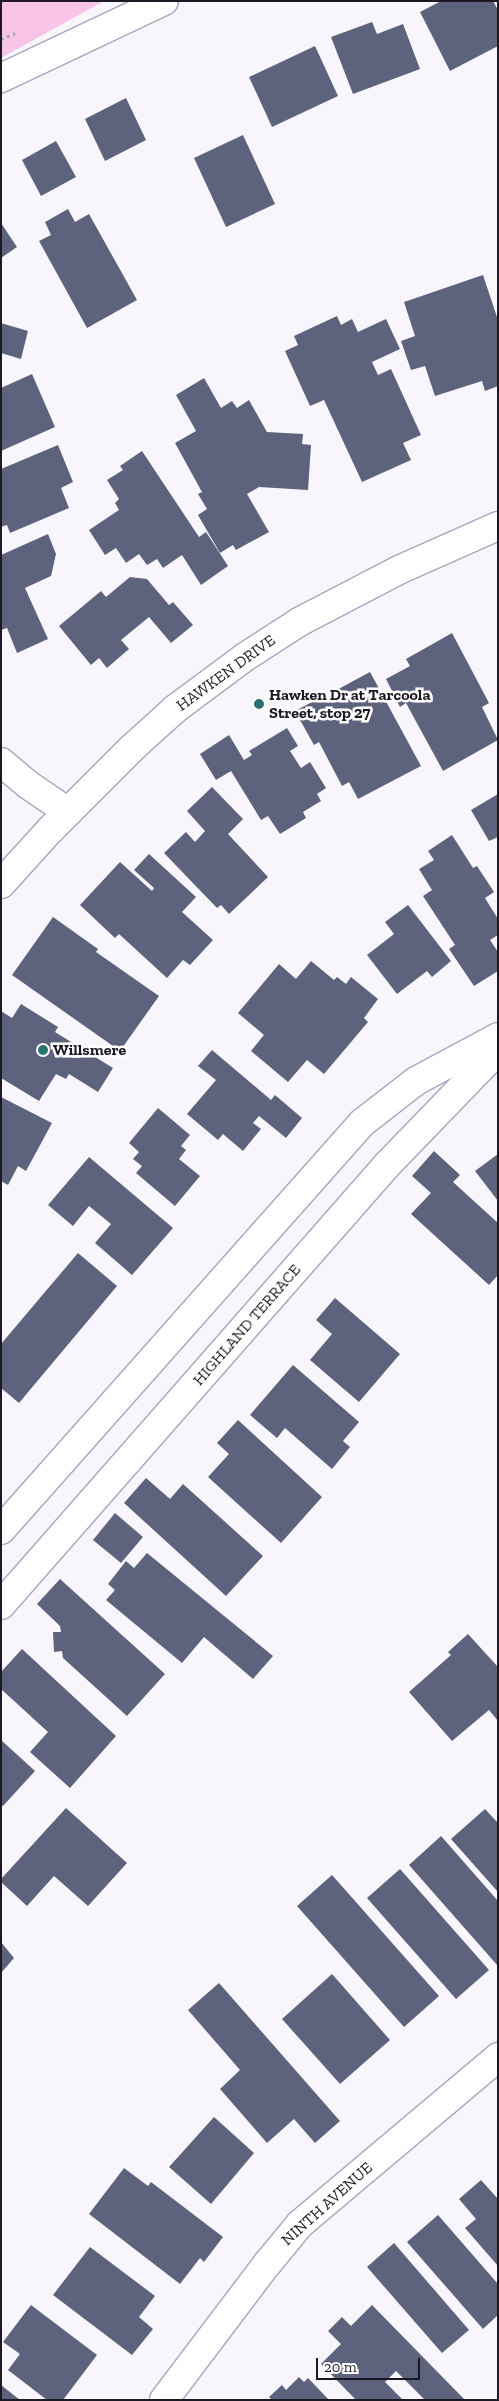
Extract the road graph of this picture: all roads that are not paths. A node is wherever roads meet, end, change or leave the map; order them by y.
1 (164, 1) edge
2 (1, 78) edge
3 (498, 526) edge
4 (1, 762) edge
5 (68, 812) junction
6 (1, 884) edge
7 (498, 1037) edge
8 (498, 1050) edge
9 (1, 1530) edge
10 (1, 1605) edge
11 (498, 2057) edge
12 (164, 2400) edge

1 - 2 street
3 - 5 street, HAWKEN DRIVE
4 - 5 street
5 - 6 street, HAWKEN DRIVE
7 - 9 street
8 - 10 street, HIGHLAND TERRACE
11 - 12 street, NINTH AVENUE

